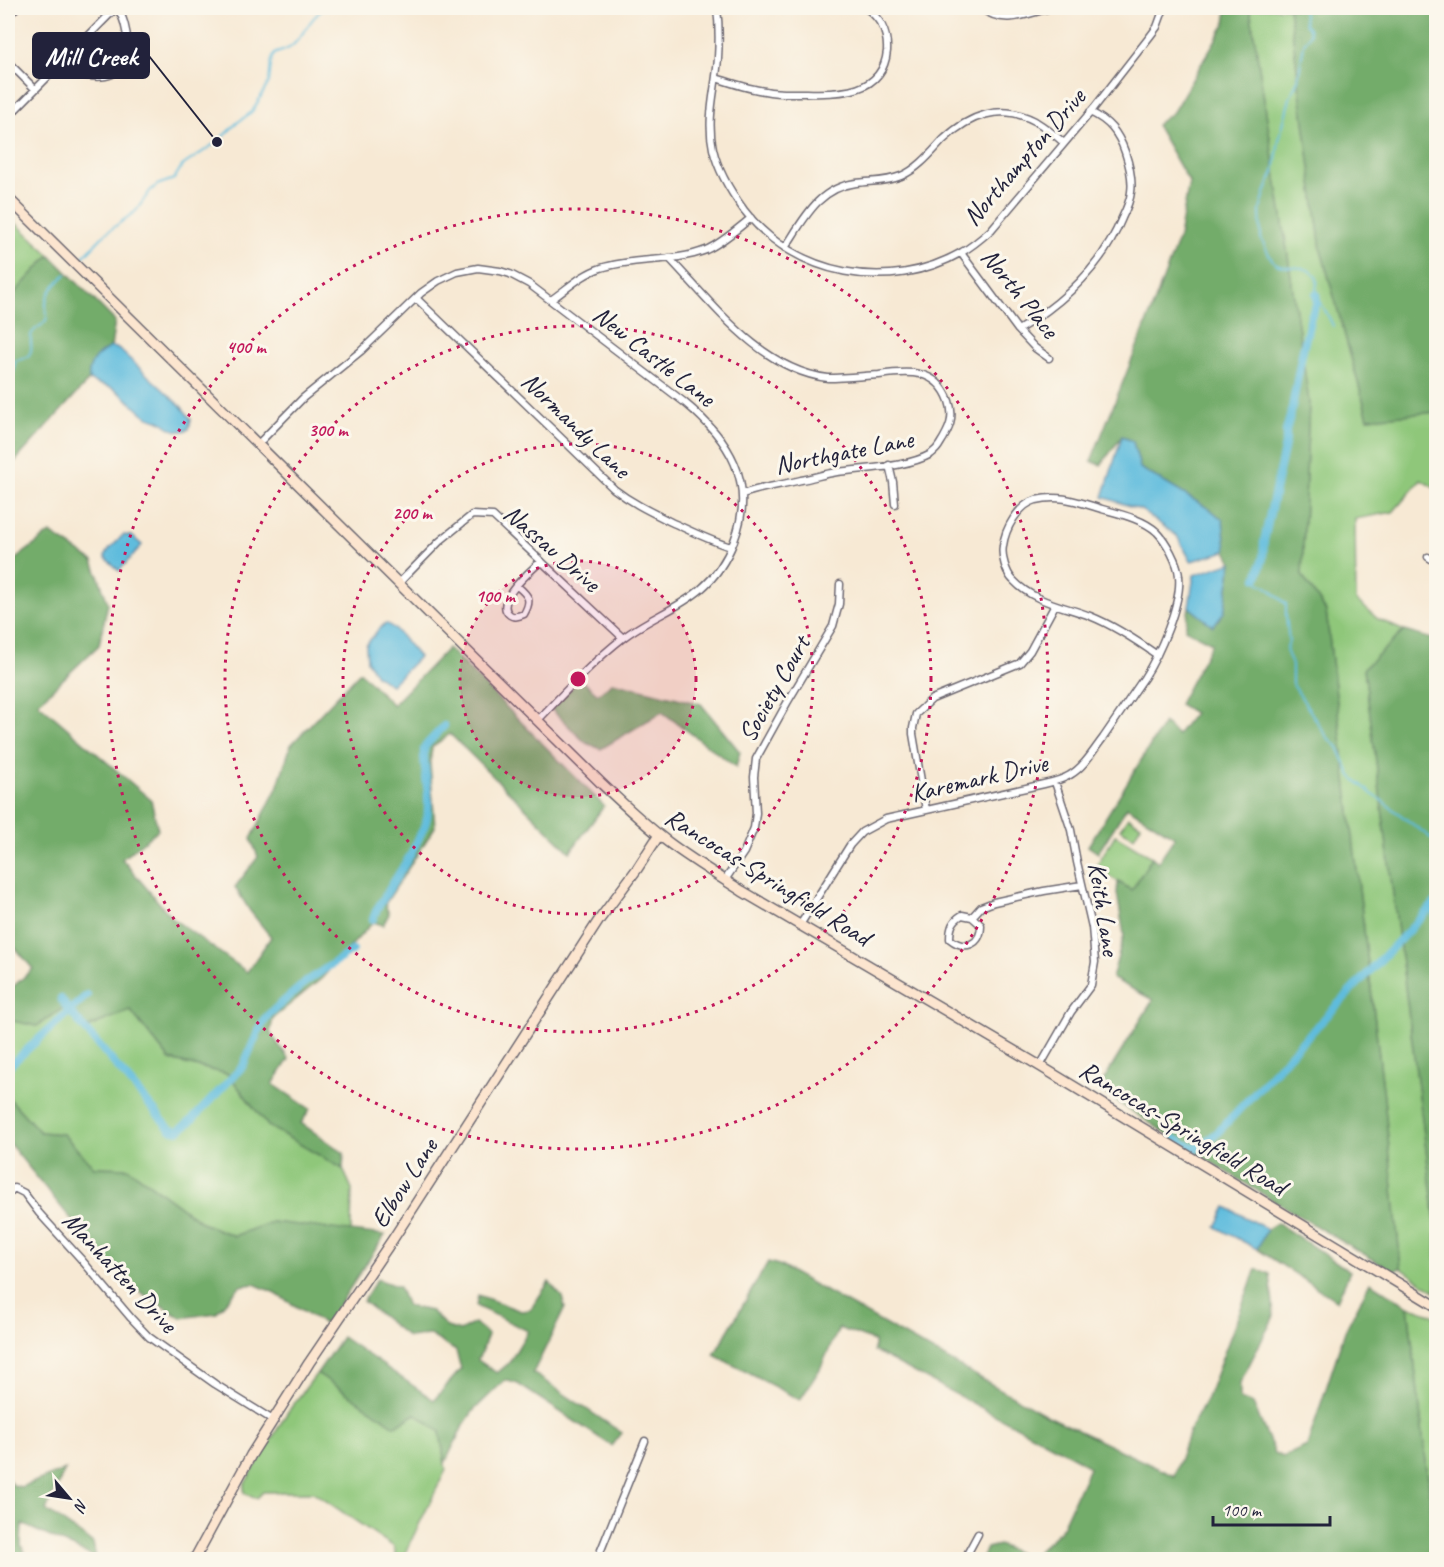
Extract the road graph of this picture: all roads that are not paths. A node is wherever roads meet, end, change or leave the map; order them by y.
1 (16, 8) edge
2 (116, 8) edge
3 (717, 8) edge
4 (866, 8) edge
5 (981, 8) edge
6 (1050, 8) edge
7 (1156, 8) edge
8 (1164, 9) edge
9 (8, 16) edge
10 (8, 62) edge
11 (59, 65) junction
12 (716, 78) junction
13 (35, 89) junction
14 (1090, 112) junction
15 (8, 117) edge
16 (1064, 143) junction
17 (8, 198) edge
18 (751, 218) junction
19 (785, 248) junction
20 (961, 253) junction
21 (669, 258) junction
22 (416, 298) junction
23 (551, 300) junction
24 (1018, 330) junction
25 (1049, 358) dead end
26 (258, 444) junction
27 (889, 465) junction
28 (743, 494) junction
29 (895, 504) dead end
30 (731, 547) junction
31 (1428, 557) dead end
32 (541, 561) junction
33 (1437, 562) edge
34 (399, 583) junction
35 (840, 584) dead end
36 (517, 586) junction
37 (1056, 605) junction
38 (623, 638) junction
39 (1157, 655) junction
40 (538, 720) junction
41 (1054, 782) junction
42 (926, 810) junction
43 (660, 835) junction
44 (725, 880) junction
45 (1082, 885) junction
46 (972, 917) junction
47 (800, 925) junction
48 (1040, 1066) junction
49 (8, 1194) edge
50 (1437, 1306) edge
51 (273, 1420) junction
52 (645, 1442) dead end
53 (978, 1534) dead end
54 (194, 1560) edge
55 (597, 1560) edge
56 (964, 1560) edge

1 - 9 street
2 - 11 street
2 - 11 street
3 - 12 street, Northampton Drive
4 - 12 street
5 - 6 street
7 - 8 street
8 - 14 street, Northampton Drive
10 - 13 street
11 - 13 street
12 - 18 street, Northampton Drive
13 - 15 street
14 - 16 street, Northampton Drive
14 - 24 street
16 - 19 street
16 - 20 street, Northampton Drive
17 - 26 main road, Rancocas-Springfield Road
18 - 19 street, Northampton Drive
18 - 21 street
19 - 20 street, Northampton Drive
20 - 24 street, North Place
21 - 23 street
21 - 27 street, Northgate Lane
22 - 23 street, New Castle Lane
22 - 26 street, New Castle Lane
22 - 30 street, Normandy Lane
23 - 28 street, New Castle Lane
24 - 25 street, North Place
26 - 34 main road, Rancocas-Springfield Road
27 - 28 street, Northgate Lane
27 - 29 street
28 - 30 street, New Castle Lane
30 - 38 street, New Castle Lane
31 - 33 street
32 - 34 street, Nassau Drive
32 - 36 street
32 - 38 street, Nassau Drive
34 - 40 main road, Rancocas-Springfield Road
35 - 44 street, Society Court
36 - 36 street
37 - 39 street, Karemark Drive
37 - 39 street, Karemark Drive
37 - 42 street
38 - 40 street, New Castle Lane
39 - 41 street, Karemark Drive
40 - 43 main road, Rancocas-Springfield Road
41 - 42 street, Karemark Drive
41 - 45 street, Keith Lane
42 - 47 street, Karemark Drive
43 - 44 main road, Rancocas-Springfield Road
43 - 51 main road, Elbow Lane
44 - 47 main road, Rancocas-Springfield Road
45 - 46 street
45 - 48 street, Keith Lane
46 - 46 street
47 - 48 main road, Rancocas-Springfield Road
48 - 50 main road, Rancocas-Springfield Road
49 - 51 street, Manhatten Drive
51 - 54 main road, Elbow Lane
52 - 55 street
53 - 56 street

